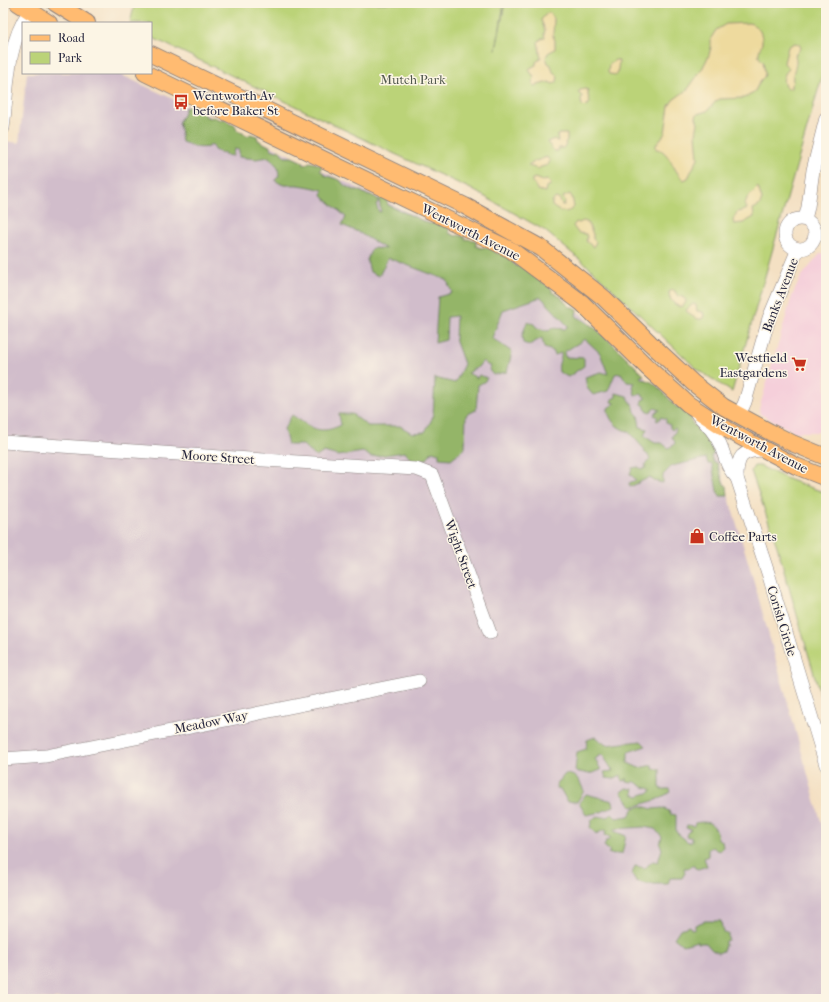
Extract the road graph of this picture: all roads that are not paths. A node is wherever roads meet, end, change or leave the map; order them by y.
1 (55, 3) edge
2 (28, 6) edge
3 (48, 22) edge
4 (85, 22) edge
5 (152, 54) edge
6 (147, 74) edge
7 (826, 118) edge
8 (3, 124) edge
9 (3, 128) edge
10 (805, 219) junction
11 (798, 249) junction
12 (688, 404) junction
13 (739, 415) junction
14 (728, 430) junction
15 (3, 442) edge
16 (763, 450) junction
17 (826, 457) edge
18 (432, 475) joint
19 (737, 478) junction
20 (826, 478) edge
21 (490, 633) dead end
22 (419, 681) dead end
23 (3, 759) edge
24 (826, 765) edge

1 - 4 main road
2 - 3 main road
2 - 8 street
5 - 13 main road, Wentworth Avenue
6 - 12 main road, Wentworth Avenue
7 - 10 street
8 - 9 street
10 - 11 street
10 - 11 street
11 - 13 street, Banks Avenue
12 - 14 main road, Wentworth Avenue
12 - 19 street, Corish Circle
13 - 14 main road, Banks Avenue
13 - 17 main road, Wentworth Avenue
14 - 16 main road, Wentworth Avenue
15 - 18 street, Moore Street
16 - 19 street, Corish Circle
16 - 20 main road, Wentworth Avenue
18 - 21 street, Wight Street
19 - 24 street, Corish Circle
22 - 23 street, Meadow Way

